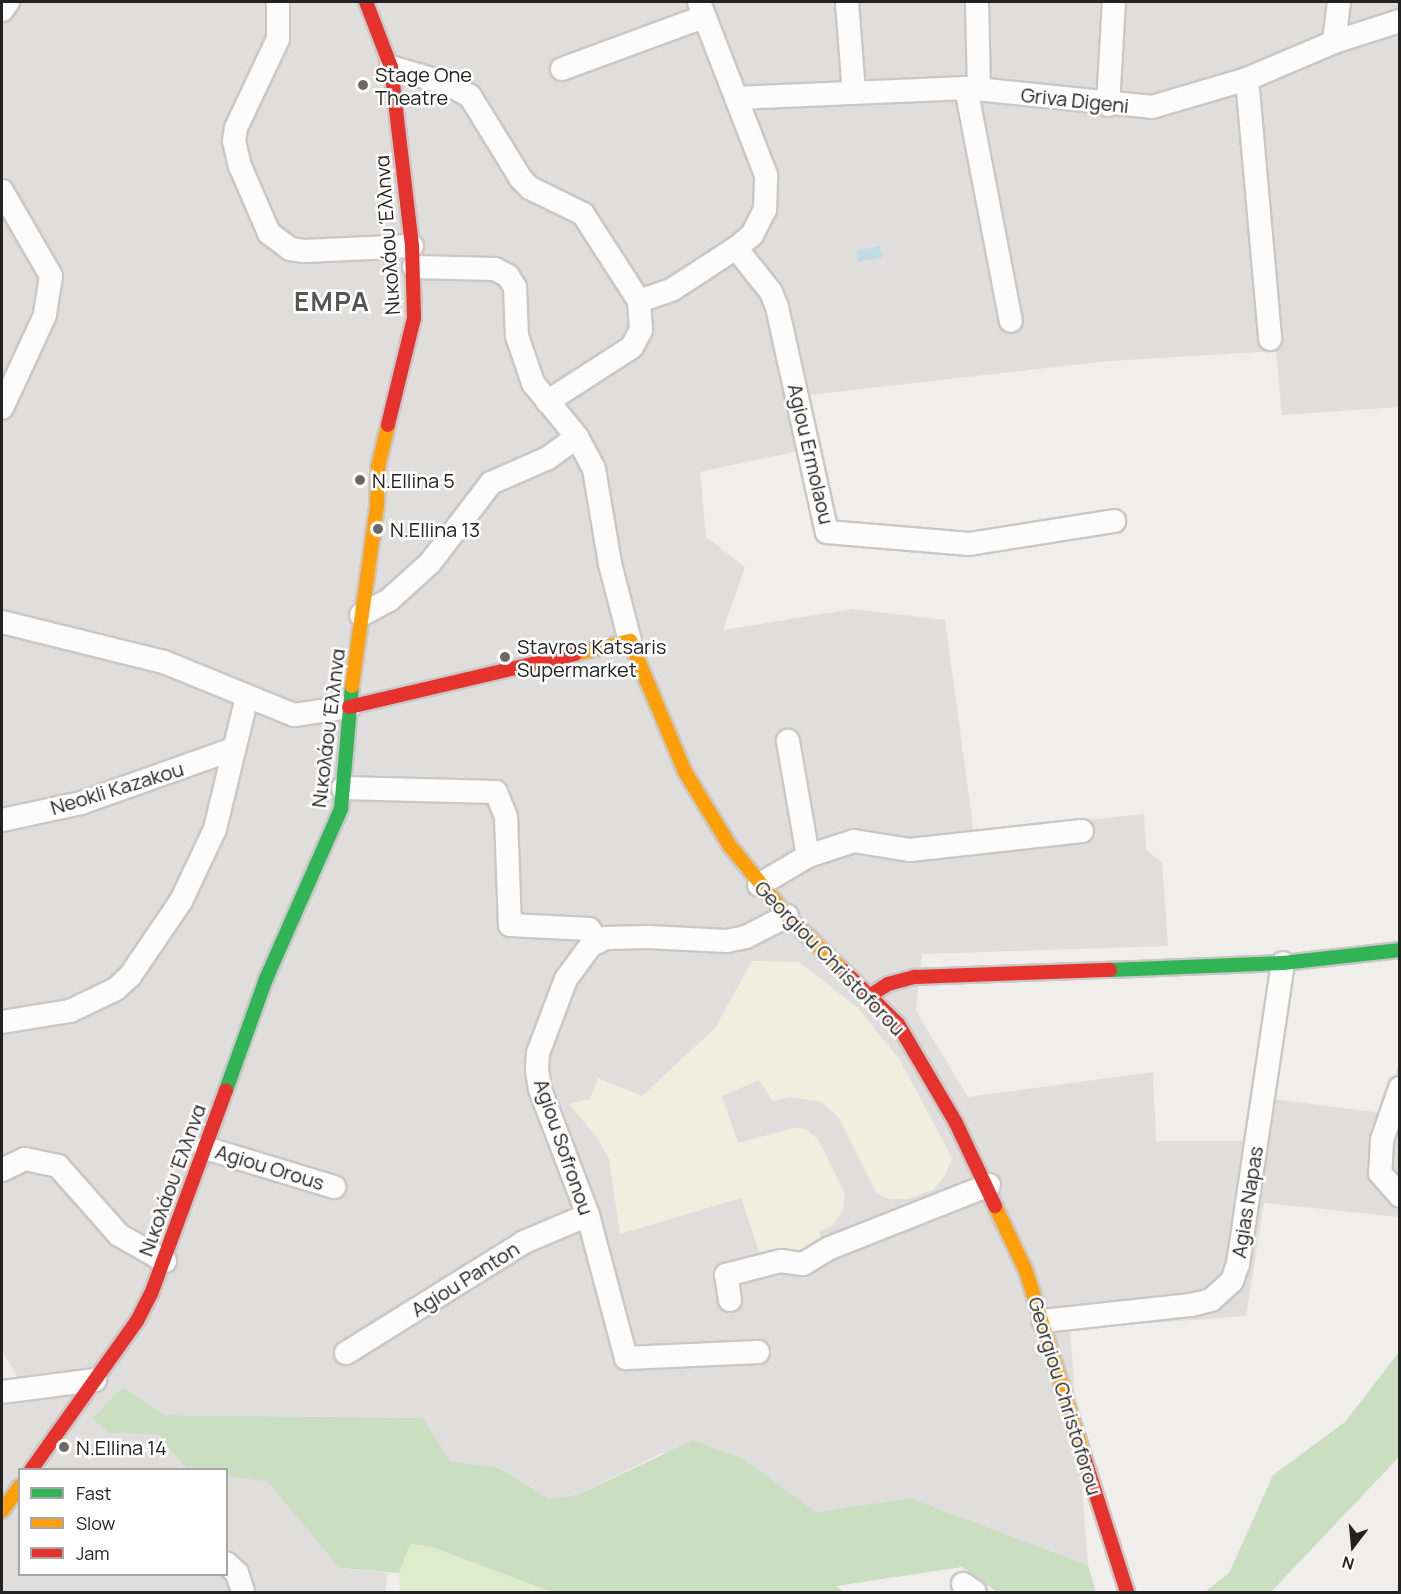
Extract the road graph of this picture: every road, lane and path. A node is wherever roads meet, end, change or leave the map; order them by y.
1 (8, 2) edge
2 (278, 2) edge
3 (366, 2) edge
4 (847, 2) edge
5 (977, 2) edge
6 (1114, 2) edge
7 (1338, 2) edge
8 (701, 9) edge
9 (2, 10) edge
10 (1400, 21) edge
11 (1334, 42) junction
12 (391, 67) junction
13 (562, 69) dead end
14 (1247, 79) junction
15 (972, 89) junction
16 (855, 92) junction
17 (736, 98) junction
18 (1108, 105) junction
19 (2, 191) edge
20 (736, 248) junction
21 (413, 256) junction
22 (639, 301) junction
23 (1011, 321) dead end
24 (1270, 339) dead end
25 (548, 402) junction
26 (2, 408) edge
27 (577, 437) junction
28 (1114, 521) dead end
29 (362, 615) junction
30 (2, 621) edge
31 (630, 641) junction
32 (247, 697) junction
33 (350, 707) junction
34 (788, 741) dead end
35 (231, 750) junction
36 (343, 788) junction
37 (2, 820) edge
38 (1082, 831) dead end
39 (808, 856) junction
40 (759, 885) junction
41 (787, 916) junction
42 (597, 942) junction
43 (1400, 950) edge
44 (1283, 963) junction
45 (871, 995) junction
46 (2, 1022) edge
47 (1400, 1088) edge
48 (205, 1148) junction
49 (2, 1170) edge
50 (989, 1185) junction
51 (334, 1187) dead end
52 (1400, 1196) edge
53 (588, 1215) junction
54 (165, 1261) junction
55 (730, 1300) dead end
56 (1043, 1321) junction
57 (758, 1352) dead end
58 (346, 1353) dead end
59 (95, 1380) junction
60 (2, 1392) edge
61 (32, 1468) edge
62 (18, 1489) edge
63 (2, 1513) edge
64 (18, 1517) edge
65 (228, 1565) edge
66 (243, 1593) edge
67 (1127, 1593) edge

1 - 9 street
2 - 21 street
3 - 12 street, Νικολάου Έλληνα
4 - 16 street
5 - 15 street
6 - 18 street
7 - 11 street
8 - 13 street
8 - 17 street
10 - 11 street, Griva Digeni
11 - 14 street, Griva Digeni
12 - 21 street, Νικολάου Έλληνα
12 - 22 street
14 - 18 street, Griva Digeni
14 - 24 street
15 - 16 street, Griva Digeni
15 - 18 street, Griva Digeni
15 - 23 street
16 - 17 street, Griva Digeni
17 - 20 street
19 - 26 street
20 - 22 street
20 - 28 street, Agiou Ermolaou
21 - 25 street, Georgiou Christoforou
21 - 29 street, Νικολάου Έλληνα
22 - 25 street
25 - 27 street, Georgiou Christoforou
27 - 29 street
27 - 31 street, Georgiou Christoforou
29 - 33 street, Νικολάου Έλληνα
30 - 32 street
31 - 33 street
31 - 40 street, Georgiou Christoforou
32 - 33 street
32 - 35 street
33 - 36 street, Νικολάου Έλληνα
34 - 39 street
35 - 37 street, Neokli Kazakou
35 - 46 street
36 - 42 street
36 - 48 street, Νικολάου Έλληνα
38 - 39 street
39 - 40 street
40 - 41 street, Georgiou Christoforou
41 - 42 street
41 - 45 street, Georgiou Christoforou
42 - 53 street, Agiou Sofronou
43 - 44 street
44 - 45 street
44 - 56 street, Agias Napas
45 - 50 street, Georgiou Christoforou
47 - 52 street
48 - 51 street, Agiou Orous
48 - 54 street, Νικολάου Έλληνα
49 - 54 street
50 - 55 street
50 - 56 street, Georgiou Christoforou
53 - 57 street, Agiou Sofronou
53 - 58 street, Agiou Panton
54 - 59 street, Νικολάου Έλληνα
56 - 67 street, Georgiou Christoforou
59 - 60 street
59 - 61 street, Νικολάου Έλληνα
62 - 63 street
63 - 64 street
65 - 66 street

